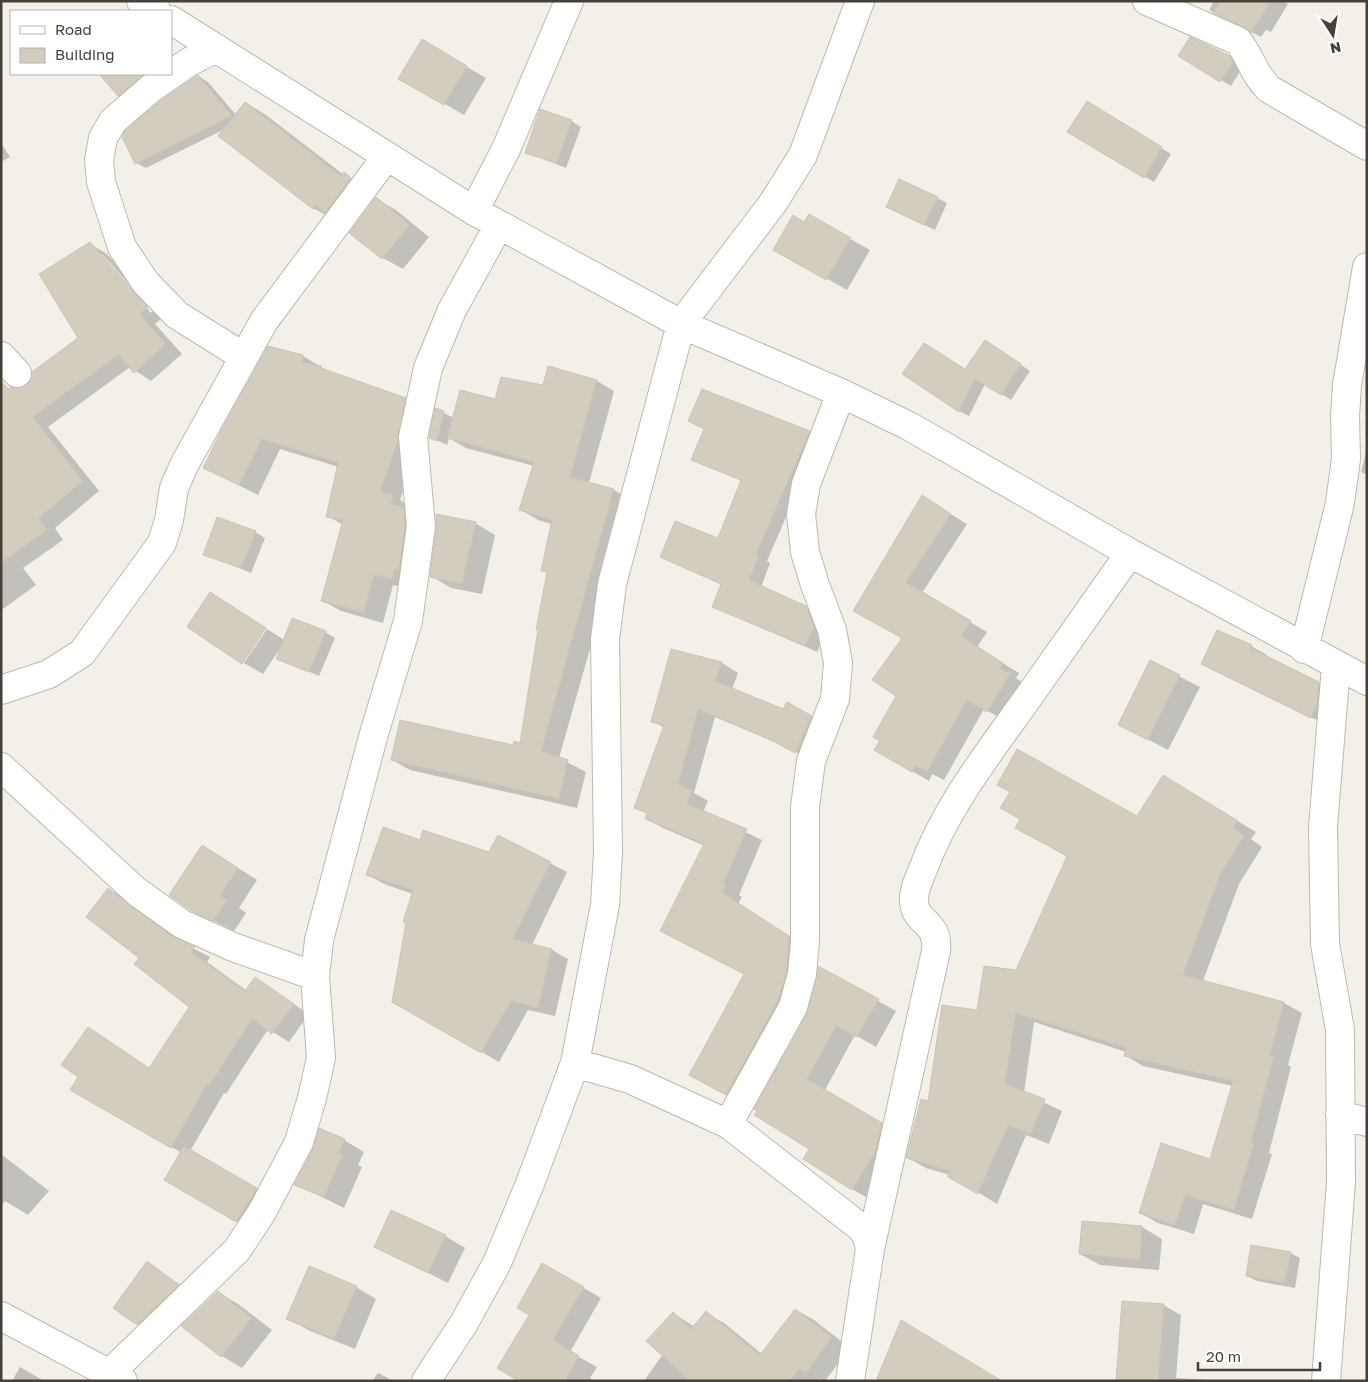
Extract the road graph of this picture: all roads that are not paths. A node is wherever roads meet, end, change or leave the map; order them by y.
1 (141, 1) edge
2 (569, 1) edge
3 (860, 1) edge
4 (1147, 1) edge
5 (155, 10) edge
6 (172, 21) edge
7 (216, 48) junction
8 (172, 74) edge
9 (170, 75) edge
10 (1367, 146) edge
11 (387, 156) junction
12 (474, 211) junction
13 (499, 224) junction
14 (1367, 267) edge
15 (681, 324) junction
16 (244, 357) junction
17 (841, 393) junction
18 (1130, 553) junction
19 (1304, 649) junction
20 (1336, 666) junction
21 (1367, 681) edge
22 (1, 690) edge
23 (1, 767) edge
24 (314, 976) junction
25 (575, 1062) junction
26 (1340, 1115) junction
27 (1367, 1122) edge
28 (728, 1124) junction
29 (870, 1249) junction
30 (1, 1316) edge
31 (116, 1377) edge
32 (426, 1381) edge
33 (850, 1381) edge
34 (1326, 1381) edge

1 - 5 street
2 - 12 street
3 - 15 street
4 - 10 street
6 - 7 street
7 - 8 street
7 - 11 street
9 - 16 street
11 - 12 street
11 - 16 street
12 - 13 street
13 - 15 street
13 - 24 street
14 - 19 street
15 - 17 street
15 - 25 street
16 - 22 street
17 - 18 street
17 - 28 street
18 - 19 street
18 - 29 street
19 - 20 street
20 - 21 street
20 - 26 street
23 - 24 street
24 - 31 street
25 - 28 street
25 - 32 street
26 - 27 street
26 - 34 street
28 - 29 street
29 - 33 street
30 - 31 street

